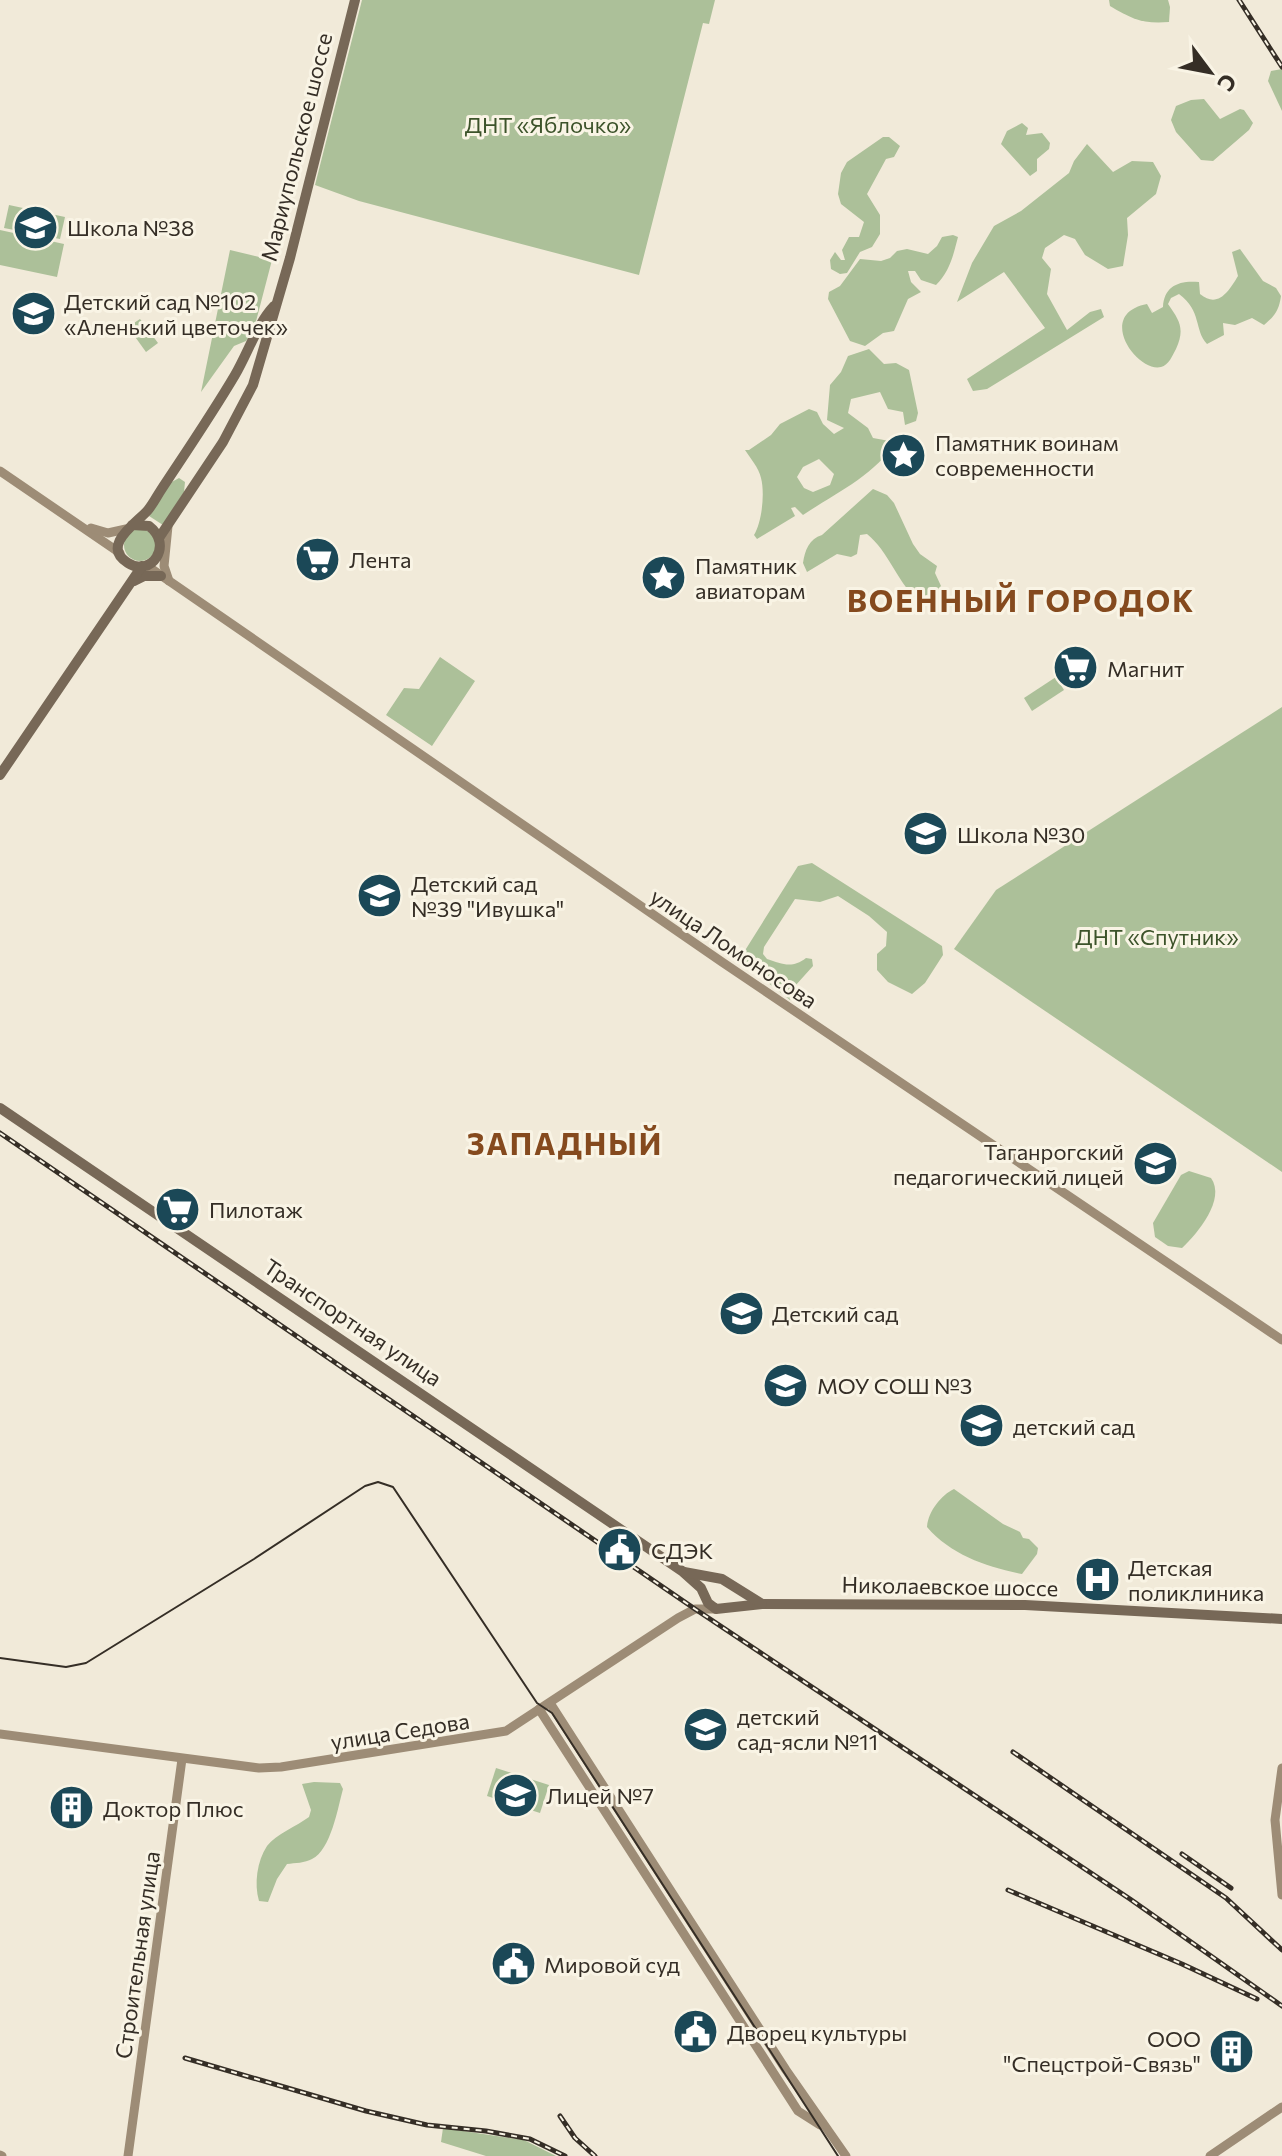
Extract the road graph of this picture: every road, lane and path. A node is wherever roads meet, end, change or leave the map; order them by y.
1 (355, 0) edge
2 (275, 304) junction
3 (0, 471) edge
4 (70, 518) junction
5 (168, 525) junction
6 (129, 527) junction
7 (159, 538) junction
8 (124, 558) junction
9 (144, 566) junction
10 (165, 578) junction
11 (132, 582) junction
12 (117, 605) junction
13 (0, 775) edge
14 (0, 1108) edge
15 (1282, 1340) edge
16 (682, 1571) junction
17 (726, 1581) junction
18 (705, 1593) junction
19 (762, 1604) junction
20 (695, 1609) junction
21 (719, 1609) junction
22 (1282, 1619) edge
23 (550, 1703) junction
24 (539, 1709) junction
25 (0, 1734) edge
26 (182, 1759) junction
27 (1282, 1768) edge
28 (1282, 1895) edge
29 (1282, 2107) edge
30 (827, 2128) junction
31 (128, 2156) edge
32 (846, 2156) edge
33 (1210, 2156) edge

1 - 2 main road, Мариупольское шоссе
2 - 5 main road, Мариупольское шоссе
2 - 6 main road, Мариупольское шоссе
3 - 4 street
4 - 6 street
4 - 8 street
5 - 7 main road, Мариупольское шоссе
5 - 10 street
6 - 7 main road
6 - 8 main road
7 - 9 main road
8 - 9 main road
8 - 12 main road
9 - 10 street, улица Ломоносова
9 - 11 main road
10 - 11 main road
10 - 15 street, улица Ломоносова
11 - 12 main road
12 - 13 main road
14 - 16 main road, Транспортная улица
16 - 17 main road
16 - 18 main road
17 - 18 main road
17 - 19 main road
17 - 21 main road
18 - 20 street, улица Седова
18 - 21 main road
19 - 21 main road, Николаевское шоссе
19 - 22 main road, Николаевское шоссе
20 - 21 street
20 - 23 street, улица Седова
23 - 24 street, улица Седова
23 - 30 street
24 - 26 street, улица Седова
24 - 30 street
25 - 26 street, улица Седова
26 - 31 street, Строительная улица
27 - 28 street
29 - 33 street
30 - 32 street

